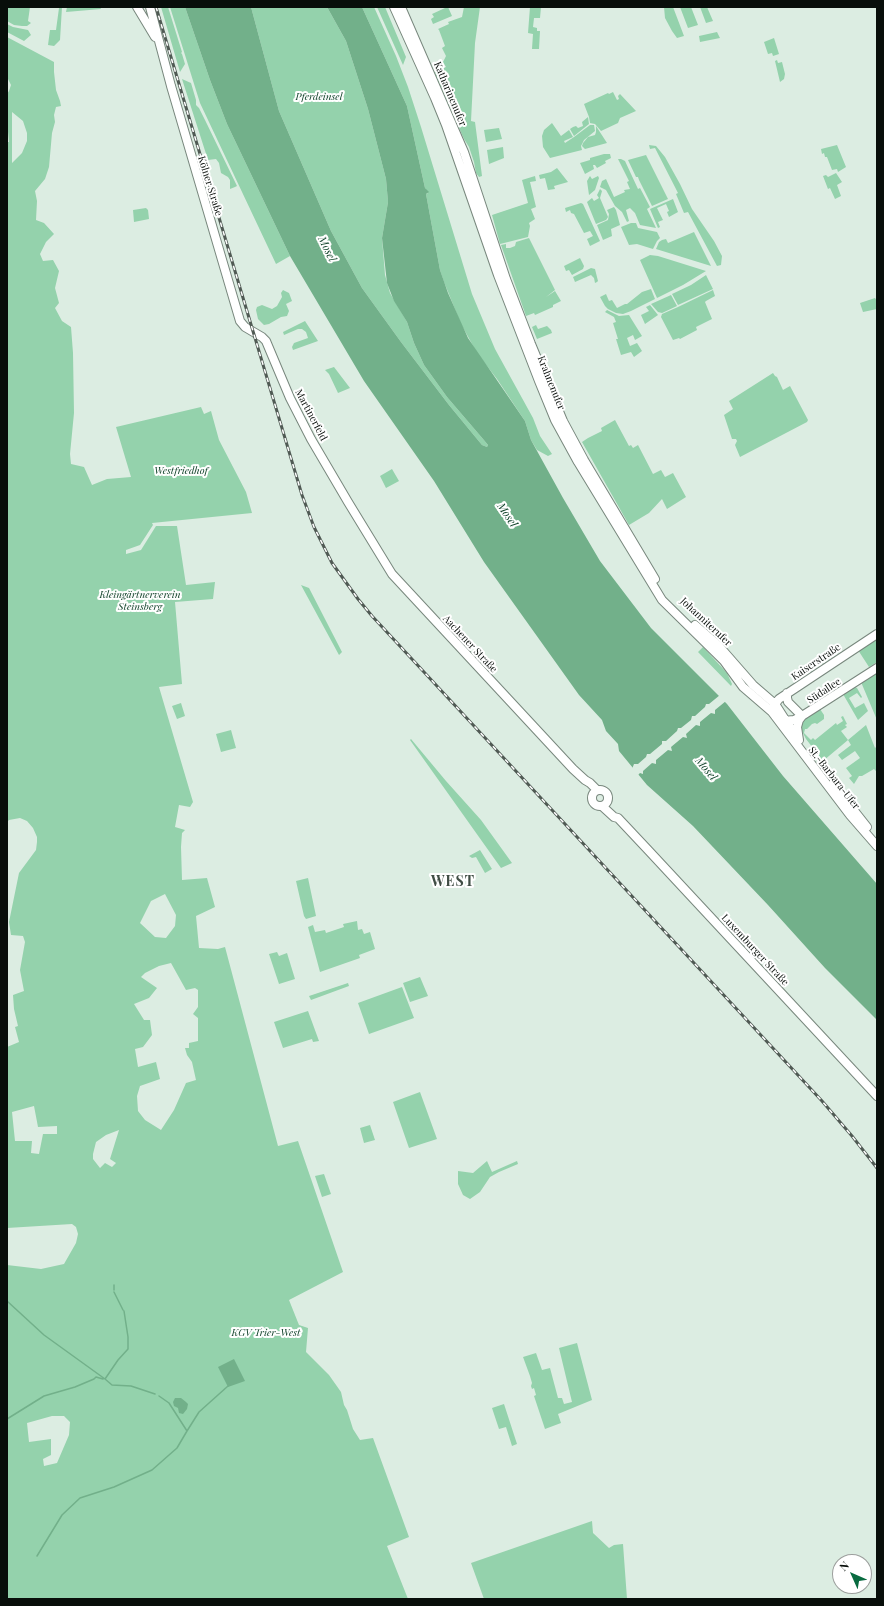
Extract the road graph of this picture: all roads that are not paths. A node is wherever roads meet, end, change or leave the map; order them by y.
1 (137, 7) edge
2 (150, 7) edge
3 (394, 7) edge
4 (401, 7) edge
5 (159, 43) junction
6 (473, 190) junction
7 (249, 330) joint
8 (354, 512) joint
9 (647, 567) junction
10 (877, 634) edge
11 (877, 668) edge
12 (787, 693) junction
13 (773, 708) junction
14 (802, 716) junction
15 (782, 721) junction
16 (799, 740) junction
17 (595, 792) junction
18 (605, 804) junction
19 (877, 838) edge
20 (877, 846) edge
21 (877, 1096) edge

1 - 5 main road
2 - 5 main road
3 - 6 main road, Katharinenufer
4 - 6 main road, Katharinenufer
5 - 7 main road, Kölner Straße
6 - 9 main road, Krahnenufer
6 - 9 main road, Krahnenufer
7 - 8 main road, Martinerfeld
8 - 17 main road, Aachener Straße
9 - 13 main road, Johanniterufer
10 - 12 main road, Kaiserstraße
11 - 14 main road, Südallee
12 - 13 main road, Kaiserstraße
12 - 14 main road
13 - 15 main road, Johanniterufer
14 - 15 main road, Südallee
14 - 16 main road
15 - 16 main road, St.-Barbara-Ufer
15 - 20 main road, St.-Barbara-Ufer
16 - 19 main road, St.-Barbara-Ufer
17 - 18 main road
17 - 18 main road
18 - 21 main road, Luxemburger Straße

